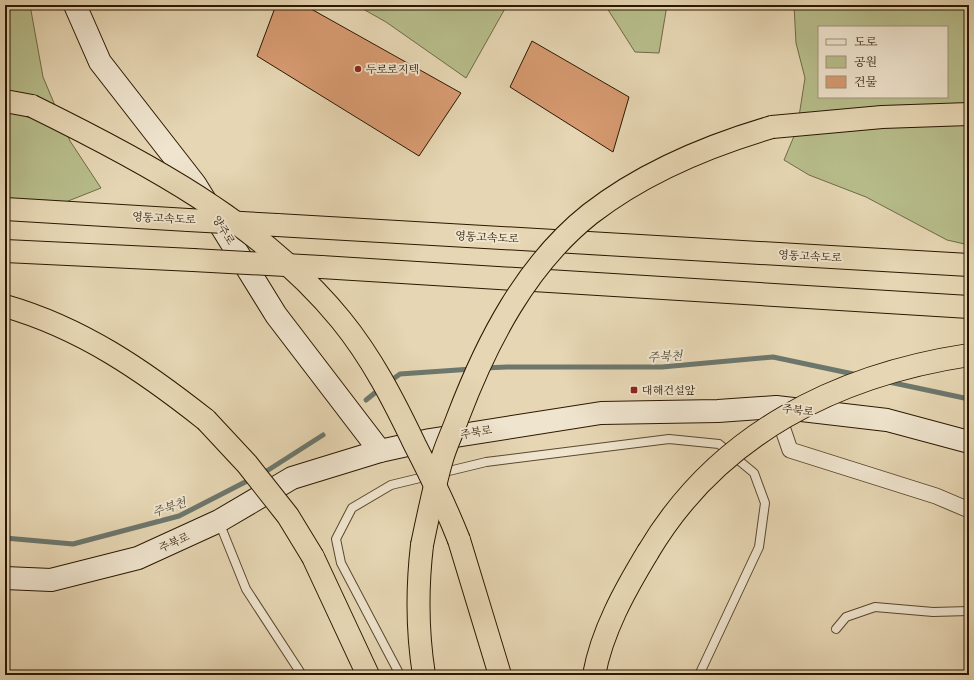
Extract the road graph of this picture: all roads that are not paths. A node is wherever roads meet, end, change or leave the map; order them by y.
1 (75, 5) edge
2 (5, 100) edge
3 (969, 114) edge
4 (5, 209) edge
5 (5, 252) edge
6 (969, 265) edge
7 (5, 306) edge
8 (969, 307) edge
9 (969, 355) edge
10 (776, 407) junction
11 (969, 442) edge
12 (380, 451) junction
13 (969, 510) edge
14 (219, 521) junction
15 (5, 578) edge
16 (969, 611) edge
17 (836, 629) dead end
18 (302, 675) edge
19 (368, 675) edge
20 (400, 675) edge
21 (424, 675) edge
22 (500, 675) edge
23 (594, 675) edge
24 (699, 675) edge

1 - 12 street, 양주로
2 - 22 highway, bridge
3 - 21 highway, bridge
4 - 6 highway, 영동고속도로, bridge
5 - 8 highway, bridge
7 - 19 highway, bridge
9 - 23 highway, bridge
10 - 11 street, 주북로
10 - 12 street, 주북로
10 - 13 street
12 - 14 street, 주북로
14 - 15 street, 주북로
14 - 18 lane
16 - 17 lane
20 - 24 lane

